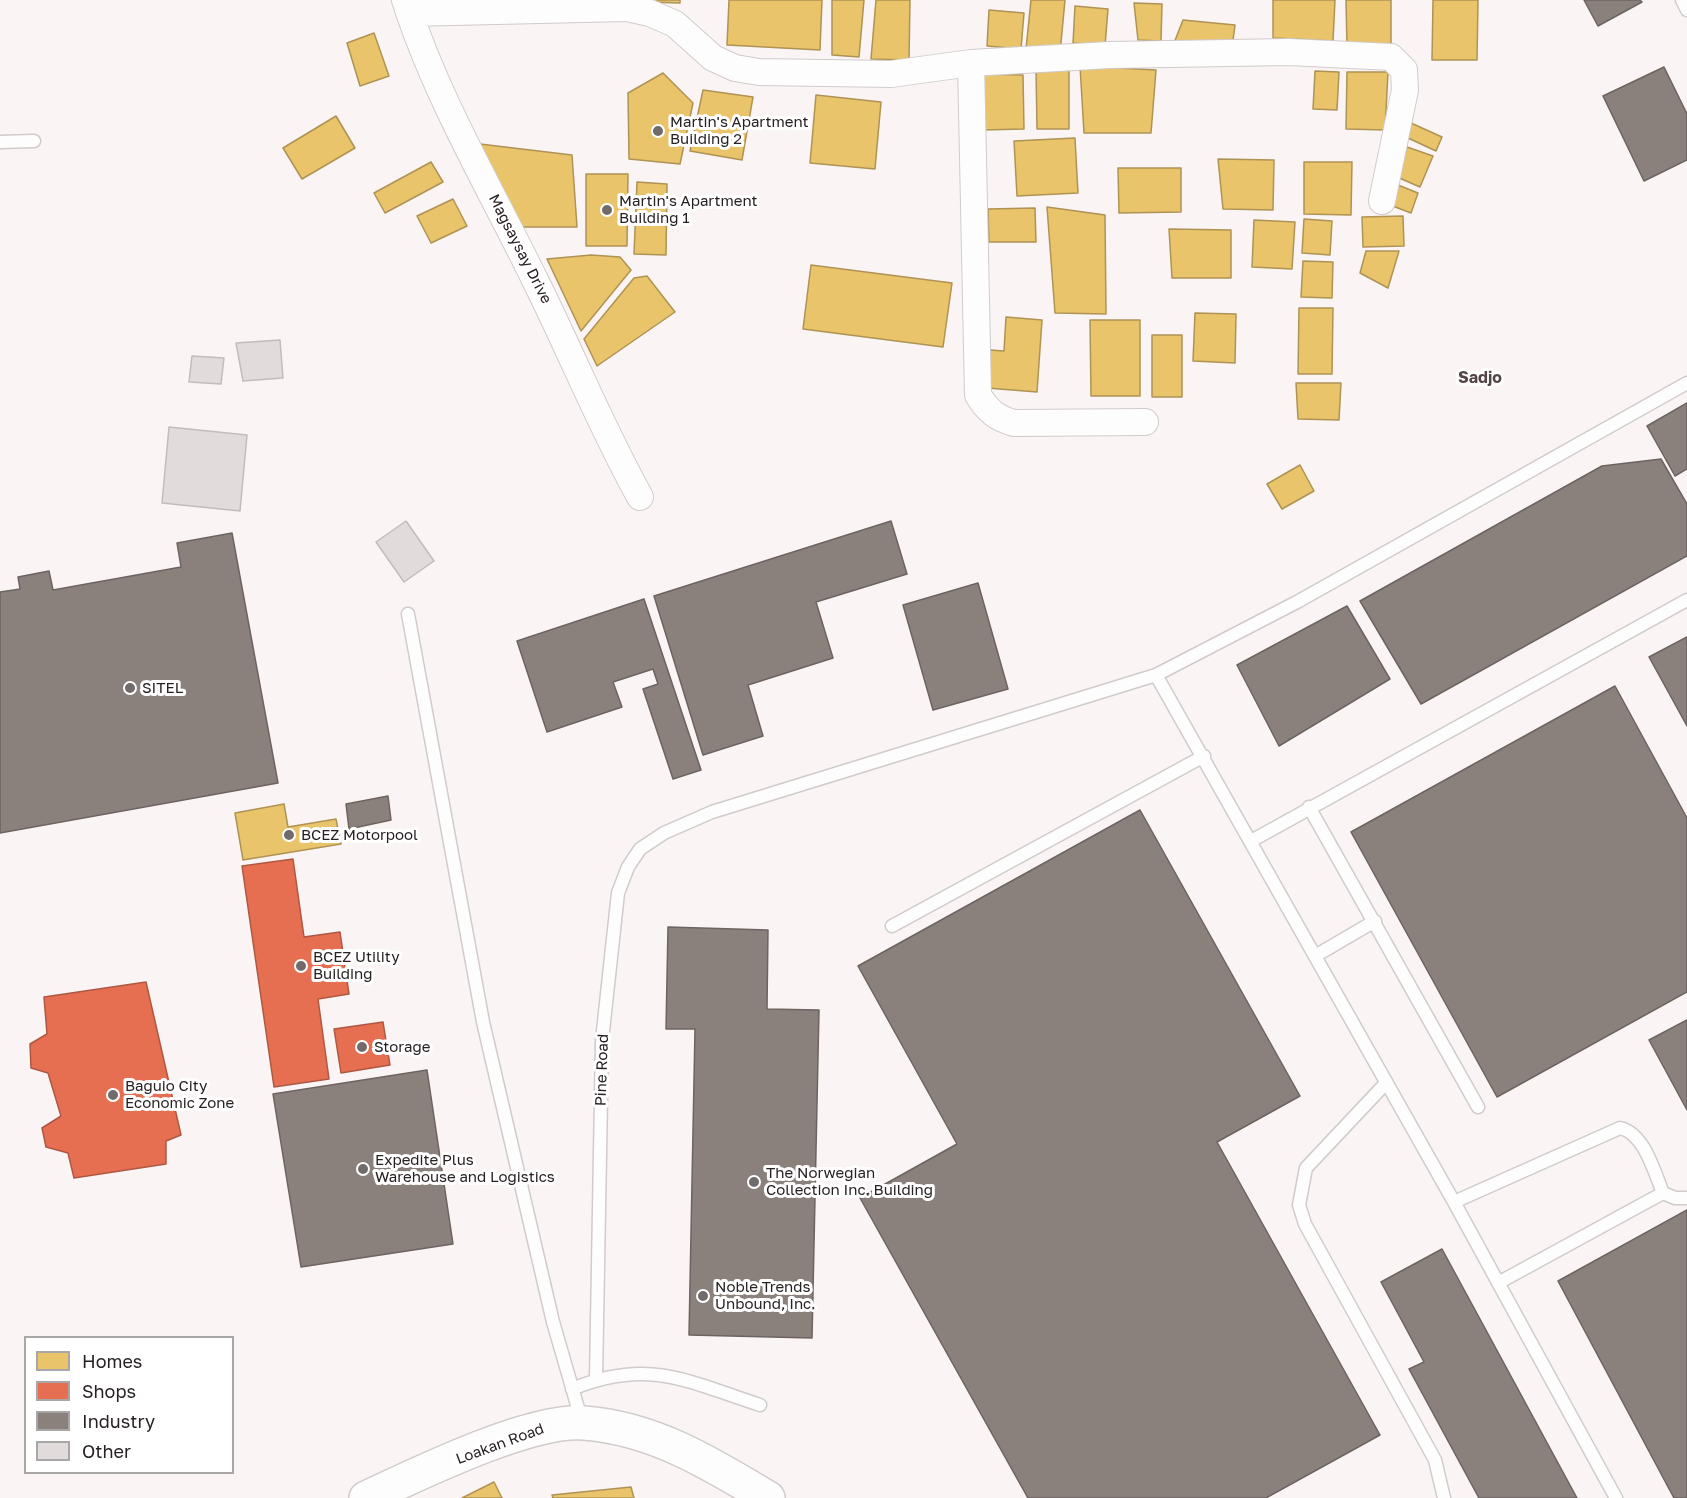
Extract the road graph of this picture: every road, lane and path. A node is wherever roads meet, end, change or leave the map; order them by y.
1 (1682, 0) edge
2 (407, 6) edge
3 (1687, 10) edge
4 (971, 63) junction
5 (34, 141) dead end
6 (0, 142) edge
7 (1382, 201) dead end
8 (1687, 382) edge
9 (1145, 422) dead end
10 (640, 497) dead end
11 (1687, 600) edge
12 (408, 614) dead end
13 (1156, 675) junction
14 (1204, 756) junction
15 (1309, 807) junction
16 (1251, 841) junction
17 (1375, 921) junction
18 (892, 926) dead end
19 (1315, 956) junction
20 (1386, 1083) junction
21 (1478, 1107) dead end
22 (1663, 1193) junction
23 (1687, 1198) edge
24 (1454, 1202) junction
25 (1498, 1282) junction
26 (596, 1379) junction
27 (572, 1389) junction
28 (760, 1405) dead end
29 (582, 1423) junction
30 (366, 1498) edge
31 (768, 1498) edge
32 (1444, 1498) edge
33 (1616, 1498) edge

1 - 3 lane
2 - 4 street
2 - 10 street, Magsaysay Drive
4 - 7 street
4 - 9 street
5 - 6 lane
8 - 13 lane, Pine Road
11 - 15 lane
12 - 27 lane
13 - 14 lane
13 - 26 lane, Pine Road
14 - 16 lane
14 - 18 lane
15 - 16 lane
15 - 17 lane
16 - 19 lane
17 - 19 lane
17 - 21 lane
19 - 20 lane
20 - 24 lane
20 - 32 lane
22 - 23 lane
22 - 24 lane
22 - 25 lane
24 - 25 lane
25 - 33 lane
26 - 27 lane
26 - 28 lane
27 - 29 lane
29 - 30 main road, Loakan Road
29 - 31 main road, Loakan Road

